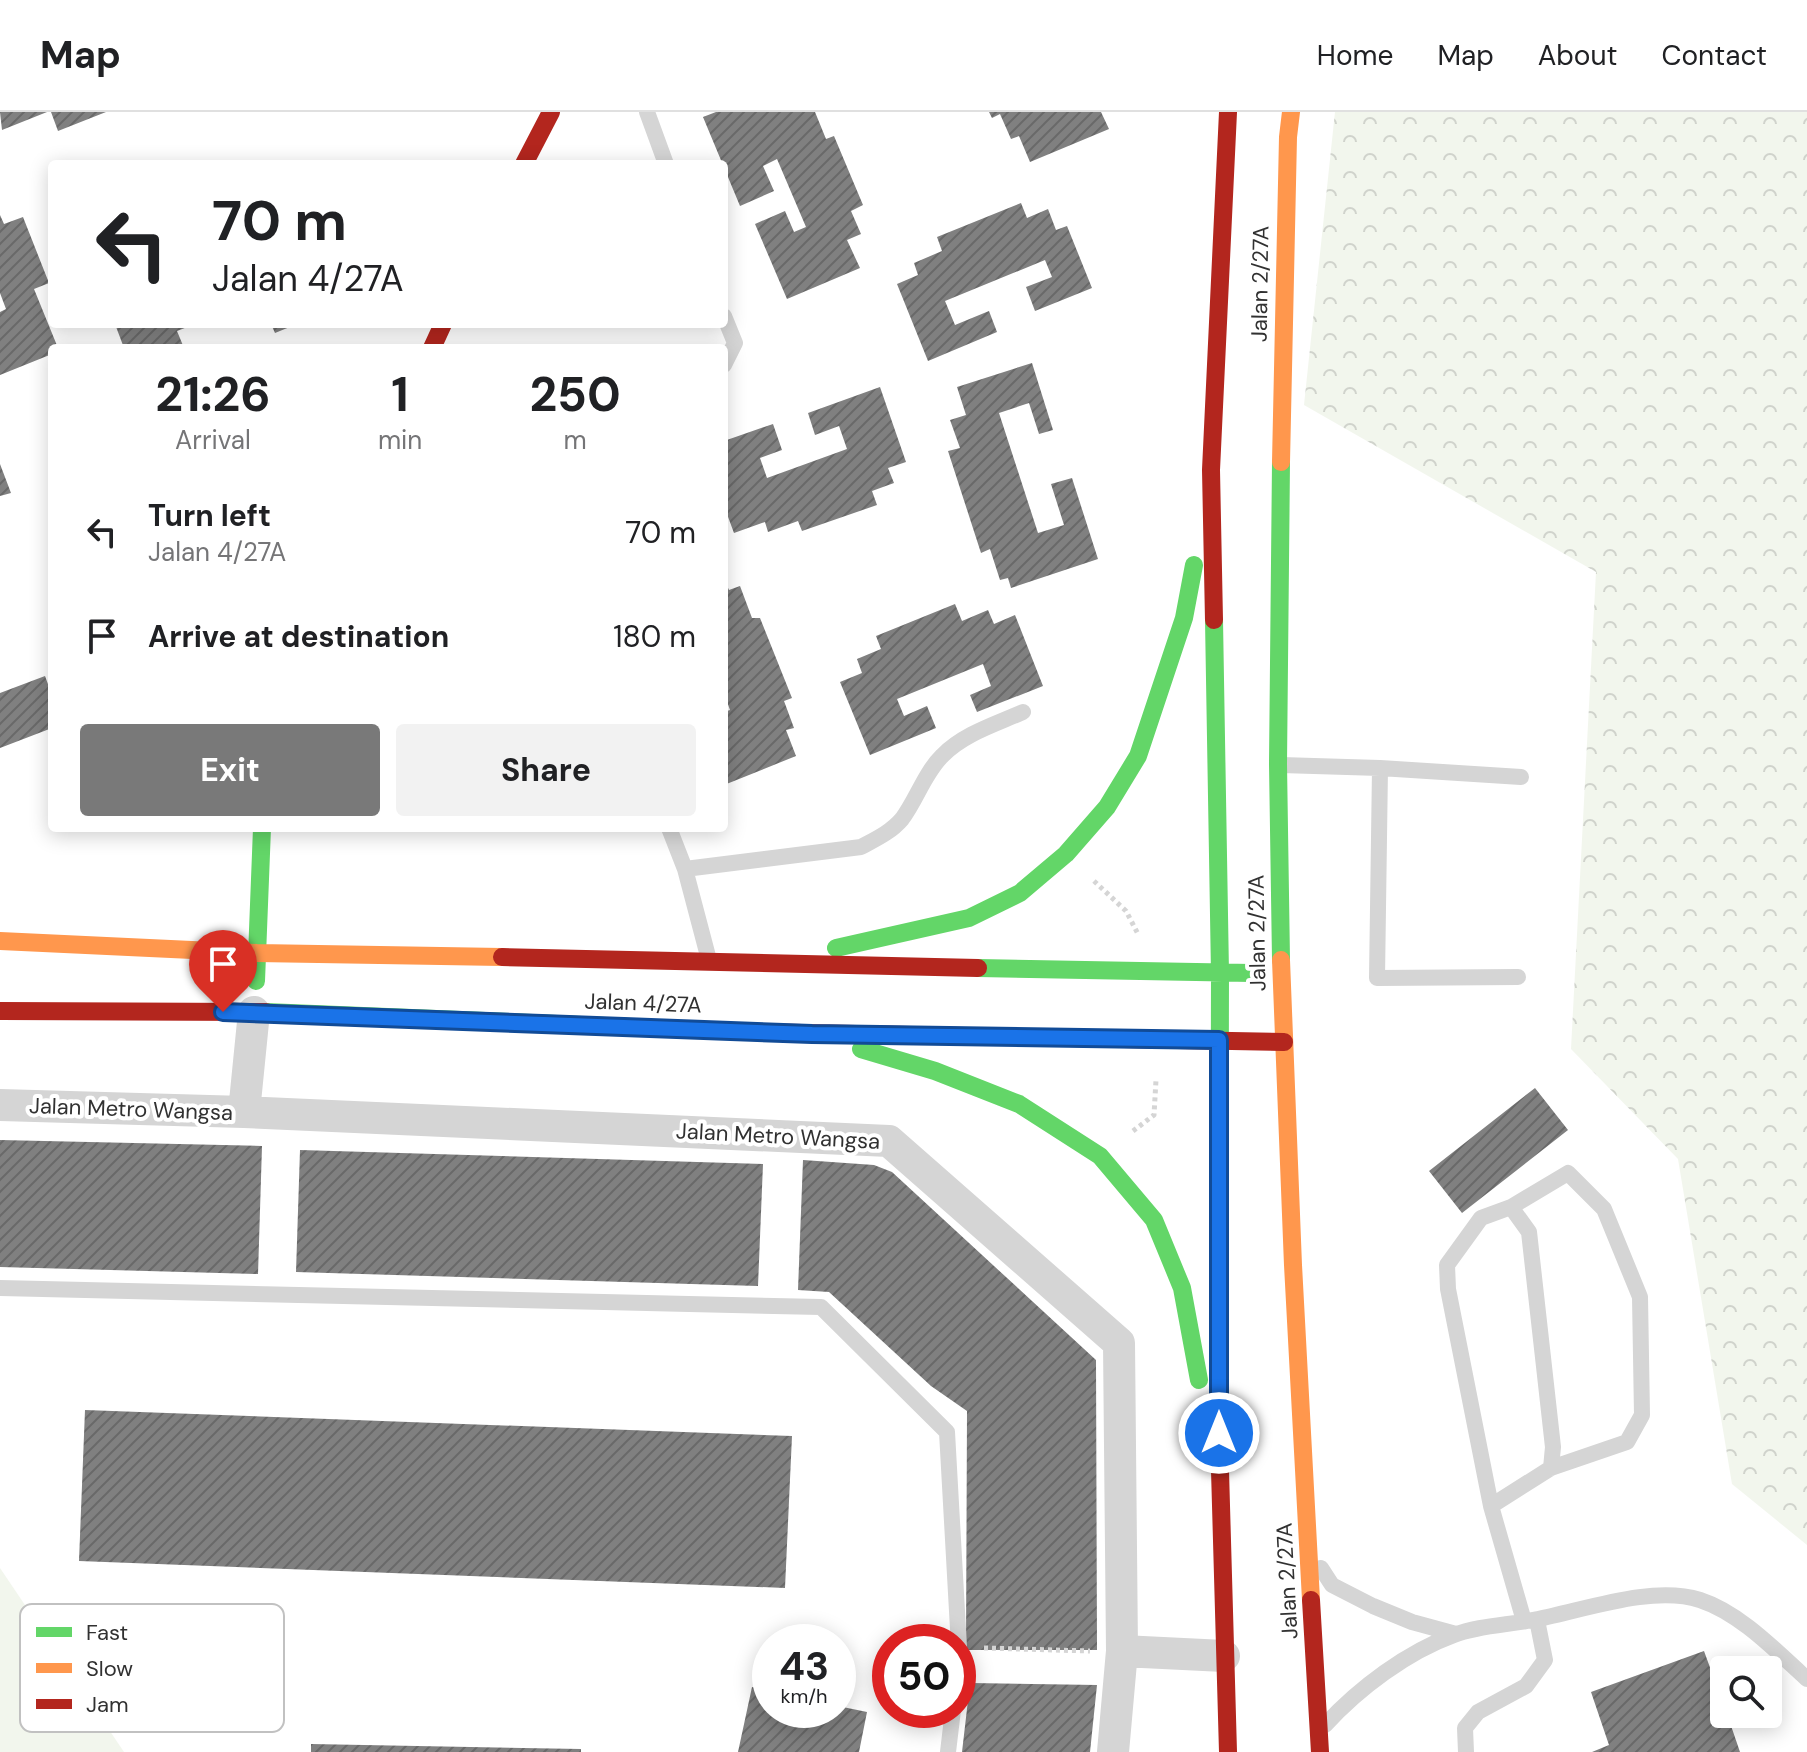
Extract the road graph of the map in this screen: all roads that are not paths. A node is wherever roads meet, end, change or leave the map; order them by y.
1 (551, 112) edge
2 (647, 112) edge
3 (1228, 112) edge
4 (1291, 112) edge
5 (526, 160) edge
6 (665, 160) edge
7 (728, 326) edge
8 (728, 357) edge
9 (1211, 470) junction
10 (1023, 712) dead end
11 (1278, 765) junction
12 (1380, 768) junction
13 (1521, 777) dead end
14 (262, 832) edge
15 (671, 832) edge
16 (685, 869) junction
17 (0, 941) edge
18 (257, 953) junction
19 (709, 962) junction
20 (771, 962) junction
21 (1220, 973) junction
22 (1281, 973) junction
23 (1518, 977) dead end
24 (0, 1011) edge
25 (254, 1012) junction
26 (812, 1034) junction
27 (1219, 1040) junction
28 (1284, 1042) junction
29 (0, 1105) edge
30 (244, 1112) junction
31 (1511, 1207) junction
32 (0, 1288) edge
33 (1551, 1468) junction
34 (1219, 1493) junction
35 (1491, 1506) junction
36 (1310, 1551) junction
37 (1530, 1620) junction
38 (957, 1624) edge
39 (1456, 1634) junction
40 (1122, 1651) junction
41 (1224, 1656) junction
42 (1807, 1679) edge
43 (951, 1728) edge
44 (1319, 1732) junction
45 (948, 1752) edge
46 (1113, 1752) edge
47 (1228, 1752) edge
48 (1320, 1752) edge
49 (1466, 1752) edge

1 - 5 main road
2 - 6 lane
3 - 9 main road, Jalan 2/27A
4 - 11 main road, Jalan 2/27A
7 - 8 lane
9 - 20 main road
9 - 21 main road, Jalan 2/27A
10 - 16 lane
11 - 12 lane
11 - 22 main road, Jalan 2/27A
12 - 13 lane
12 - 23 lane
14 - 18 main road
15 - 16 lane
16 - 19 lane
17 - 18 main road, Jalan 4/27A
18 - 19 main road, Jalan 4/27A
18 - 25 main road
19 - 20 main road, Jalan 4/27A
20 - 21 main road, Jalan 4/27A
21 - 22 main road, Jalan 4/27A
21 - 27 main road, Jalan 2/27A
22 - 28 main road, Jalan 2/27A
24 - 25 main road, Jalan 4/27A
25 - 26 main road, Jalan 4/27A
25 - 30 street
26 - 27 main road, Jalan 4/27A
26 - 34 main road
27 - 28 main road, Jalan 4/27A
27 - 34 main road, Jalan 2/27A
28 - 36 main road, Jalan 2/27A
29 - 30 street, Jalan Metro Wangsa
30 - 40 street, Jalan Metro Wangsa
31 - 33 lane
31 - 33 lane
31 - 35 lane
32 - 38 lane
33 - 35 lane
34 - 41 main road, Jalan 2/27A
35 - 37 lane
36 - 39 lane
36 - 44 main road, Jalan 2/27A
37 - 39 lane
37 - 42 lane
37 - 49 lane
39 - 44 lane
40 - 41 street
40 - 46 street, Jalan Metro Wangsa
41 - 47 main road, Jalan 2/27A
43 - 45 lane
44 - 48 main road, Jalan 2/27A

